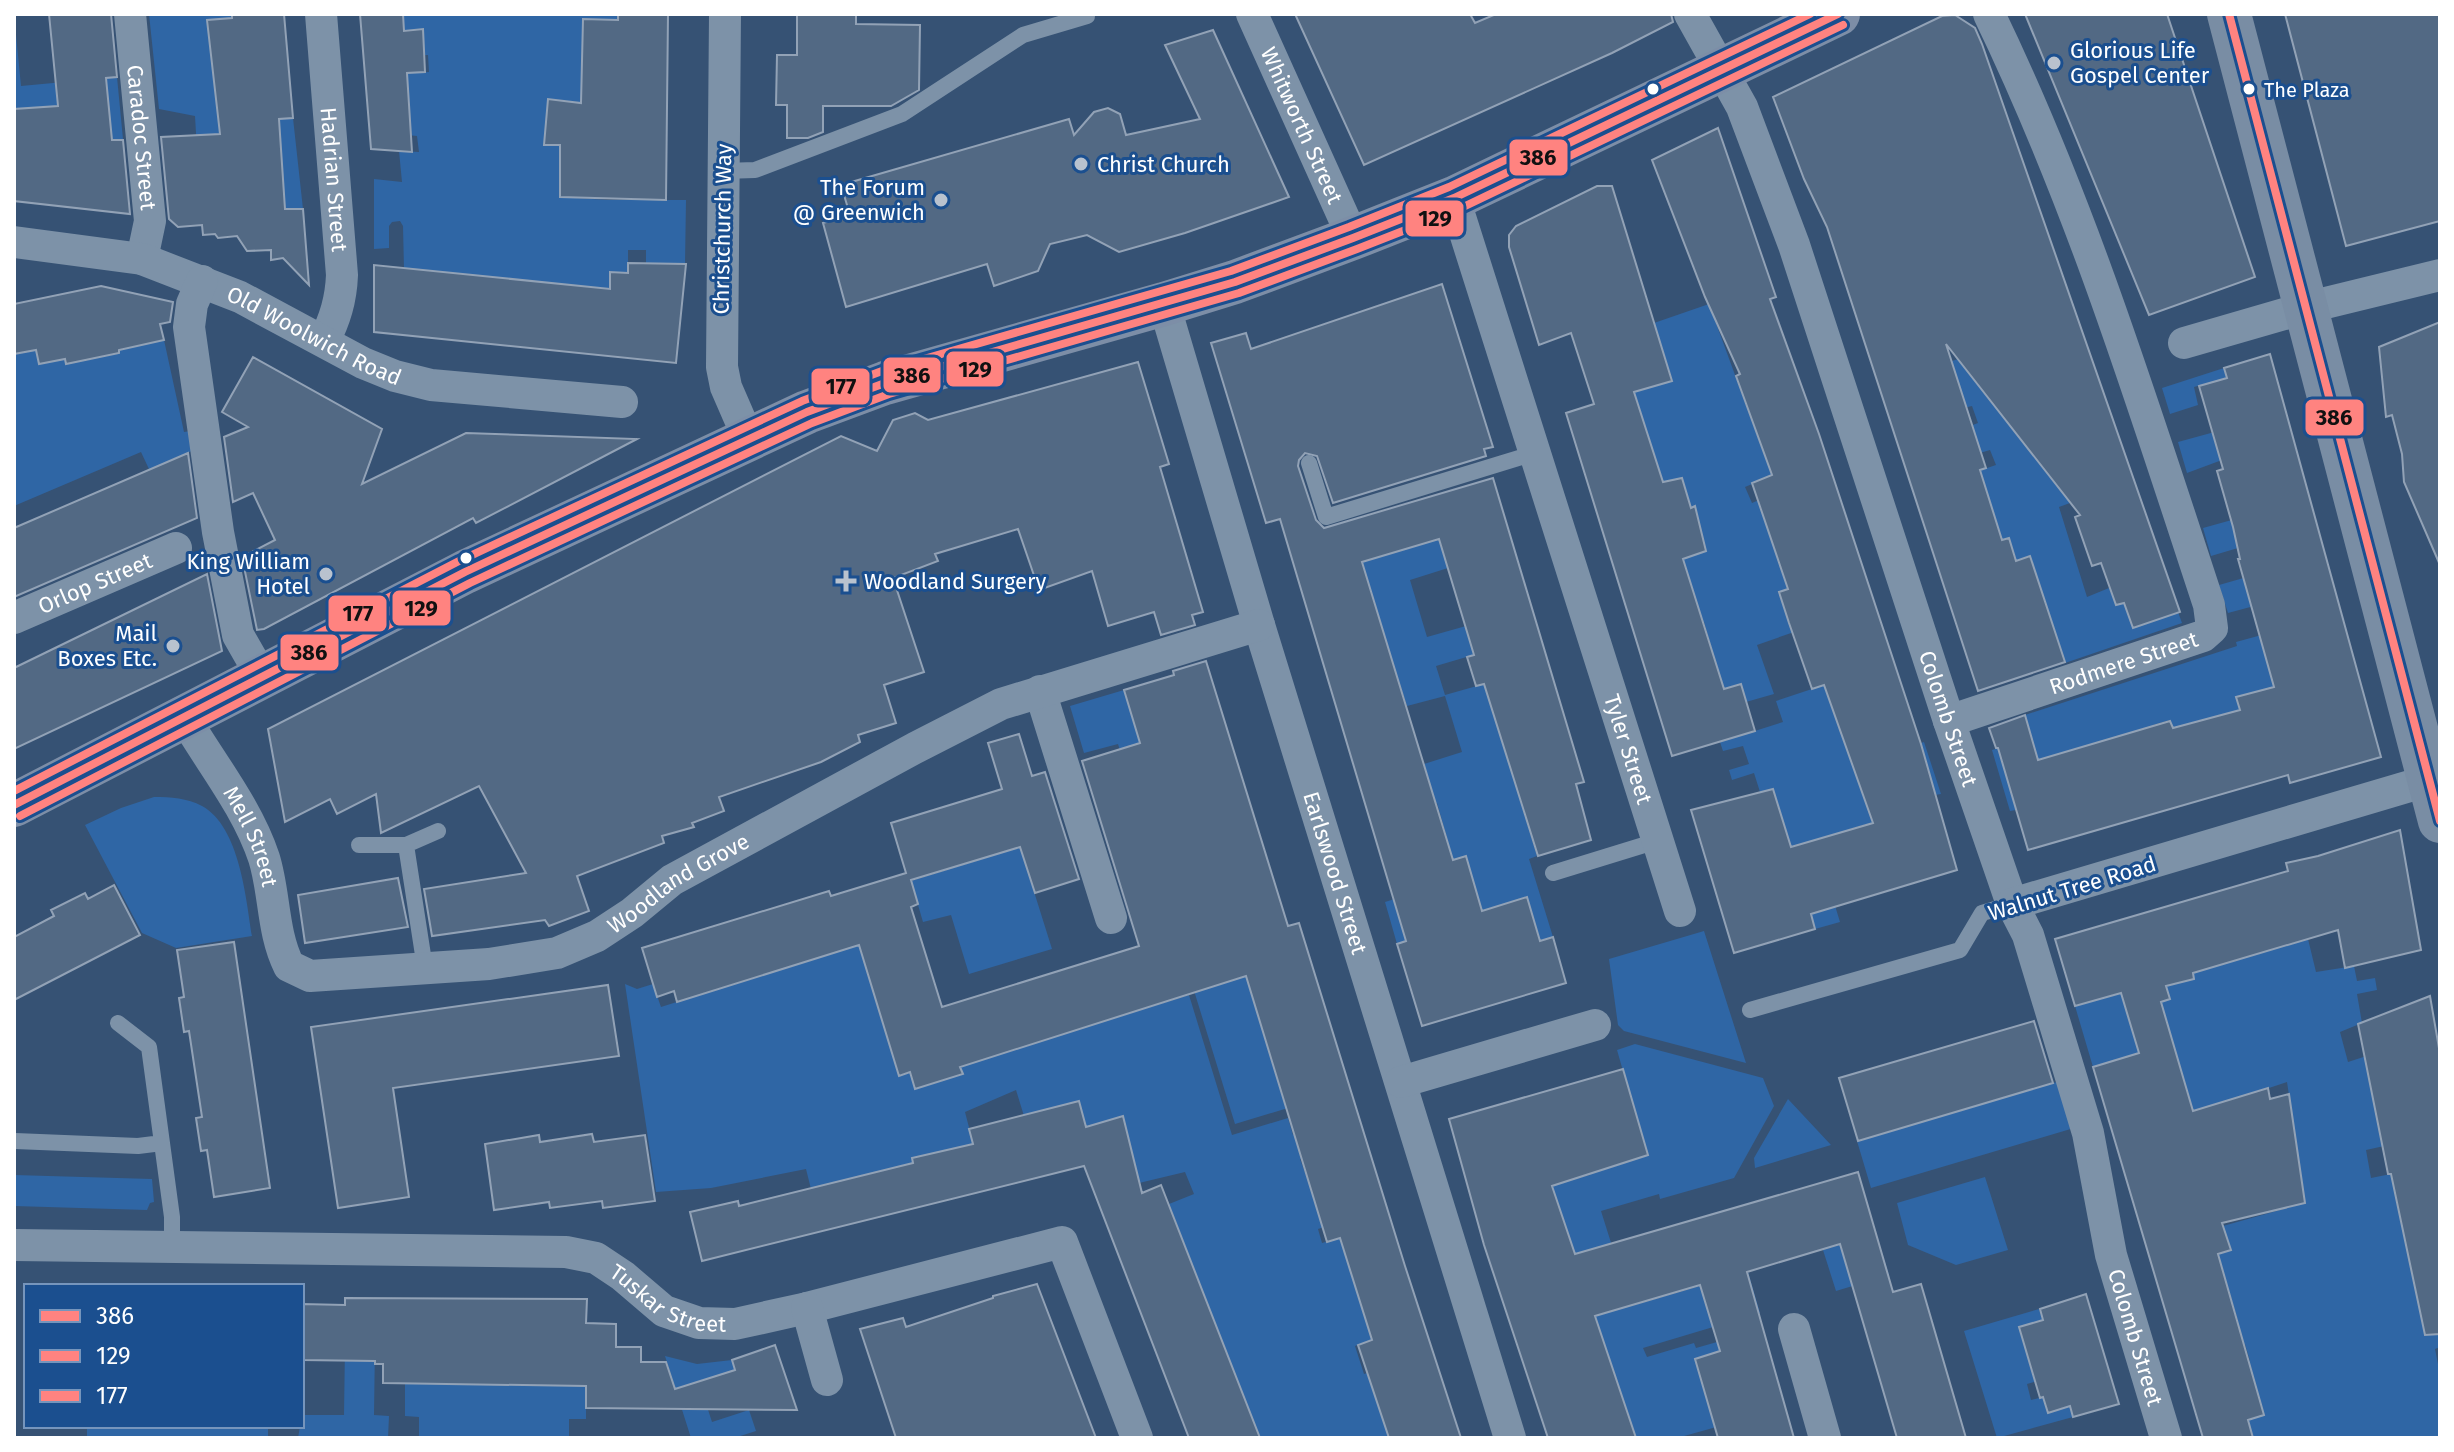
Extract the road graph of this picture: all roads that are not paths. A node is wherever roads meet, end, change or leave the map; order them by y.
1 (130, 14) edge
2 (321, 14) edge
3 (725, 14) edge
4 (1087, 14) edge
5 (1252, 14) edge
6 (1690, 14) edge
7 (1838, 14) edge
8 (1989, 14) edge
9 (2229, 14) edge
10 (1723, 70) junction
11 (723, 171) junction
12 (1454, 198) junction
13 (1353, 238) junction
14 (14, 242) edge
15 (142, 259) junction
16 (2440, 275) edge
17 (202, 281) junction
18 (1164, 304) junction
19 (2305, 308) junction
20 (324, 341) junction
21 (2184, 343) dead end
22 (622, 402) dead end
23 (749, 440) junction
24 (1535, 453) junction
25 (1309, 463) dead end
26 (176, 548) dead end
27 (14, 618) edge
28 (1259, 625) junction
29 (262, 677) junction
30 (1040, 691) junction
31 (184, 717) junction
32 (1949, 721) junction
33 (2425, 767) edge
34 (14, 805) edge
35 (2440, 821) edge
36 (438, 831) dead end
37 (1657, 841) junction
38 (359, 845) dead end
39 (406, 845) junction
40 (1553, 873) dead end
41 (2012, 904) junction
42 (1680, 911) dead end
43 (1111, 918) dead end
44 (289, 966) joint
45 (425, 968) junction
46 (1750, 1010) dead end
47 (118, 1023) dead end
48 (1595, 1025) dead end
49 (1401, 1082) junction
50 (15, 1141) edge
51 (162, 1143) junction
52 (14, 1245) edge
53 (172, 1248) junction
54 (807, 1308) junction
55 (1794, 1329) dead end
56 (827, 1380) dead end
57 (1137, 1438) edge
58 (1510, 1438) edge
59 (1825, 1438) edge
60 (2166, 1438) edge

1 - 15 street, Caradoc Street
2 - 20 street, Hadrian Street
3 - 11 street, Christchurch Way
4 - 11 lane
5 - 13 street, Whitworth Street
6 - 10 street, Colomb Street
7 - 10 main road
8 - 32 street, Rodmere Street
9 - 19 street
10 - 12 main road
10 - 32 street, Colomb Street
11 - 23 street, Christchurch Way
12 - 13 main road
12 - 24 street, Tyler Street
13 - 18 main road
14 - 15 street, Old Woolwich Road
15 - 17 street, Old Woolwich Road
16 - 19 street
17 - 20 street, Old Woolwich Road
17 - 29 street
18 - 23 main road
18 - 28 street, Earlswood Street
19 - 21 street
19 - 33 street
20 - 22 street, Old Woolwich Road
23 - 29 main road
24 - 25 lane
24 - 37 street, Tyler Street
26 - 27 street, Orlop Street
28 - 30 street, Woodland Grove
28 - 49 street, Earlswood Street
29 - 31 main road
30 - 43 street
30 - 45 street, Woodland Grove
31 - 34 main road
31 - 44 street, Mell Street
32 - 41 street, Colomb Street
33 - 35 street
33 - 41 street, Walnut Tree Road
36 - 39 lane
37 - 40 lane
37 - 42 street, Tyler Street
38 - 39 lane
39 - 45 lane
41 - 46 lane, Walnut Tree Road
41 - 60 street, Colomb Street
44 - 45 street, Woodland Grove
47 - 51 lane
48 - 49 street
49 - 58 street, Earlswood Street
50 - 51 lane
51 - 53 lane
52 - 53 street, Tuskar Street
53 - 54 street, Tuskar Street
54 - 56 street
54 - 57 street, Tuskar Street
55 - 59 street

